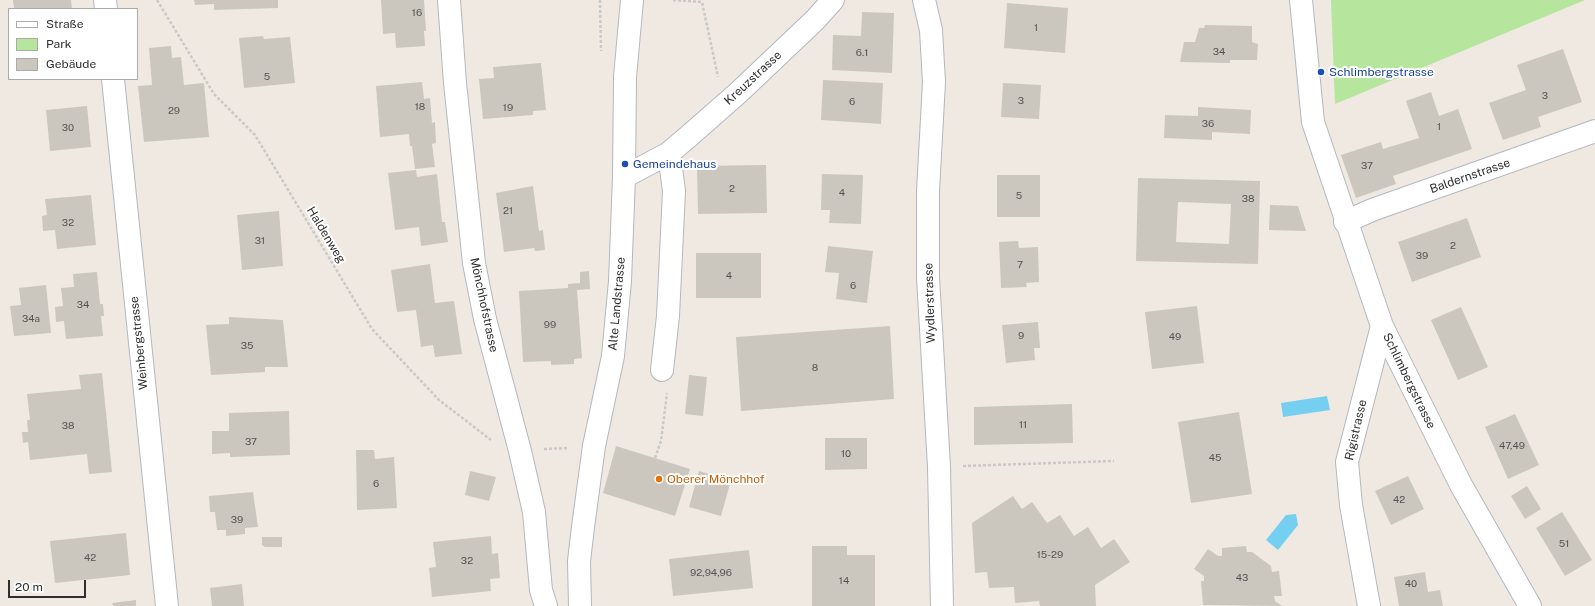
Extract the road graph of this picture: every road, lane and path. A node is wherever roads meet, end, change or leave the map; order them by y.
1 (157, 0) edge
2 (449, 0) edge
3 (600, 0) edge
4 (632, 0) edge
5 (674, 0) edge
6 (833, 0) edge
7 (924, 0) edge
8 (1301, 0) edge
9 (601, 52) dead end
10 (113, 80) edge
11 (723, 105) junction
12 (1595, 131) edge
13 (669, 153) junction
14 (624, 177) junction
15 (1345, 222) junction
16 (1382, 326) junction
17 (662, 365) joint
18 (496, 443) dead end
19 (572, 448) dead end
20 (538, 450) dead end
21 (655, 458) dead end
22 (1114, 461) dead end
23 (939, 467) junction
24 (167, 606) edge
25 (546, 606) edge
26 (580, 606) edge
27 (942, 606) edge
28 (1370, 606) edge
29 (1530, 606) edge

1 - 18 path, Haldenweg
2 - 25 street, Mönchhofstrasse
3 - 9 path
4 - 14 street, Alte Landstrasse
5 - 11 path
6 - 11 street, Kreuzstrasse
7 - 23 street, Wydlerstrasse
8 - 15 street, Schlimbergstrasse
10 - 24 street, Weinbergstrasse
11 - 13 street, Kreuzstrasse
12 - 15 street, Baldernstrasse
13 - 14 street, Kreuzstrasse
13 - 17 street
14 - 26 street, Alte Landstrasse
15 - 16 street, Schlimbergstrasse
16 - 28 street, Rigistrasse
16 - 29 street, Schlimbergstrasse
17 - 21 path
19 - 20 path
22 - 23 path
23 - 27 street, Wydlerstrasse

